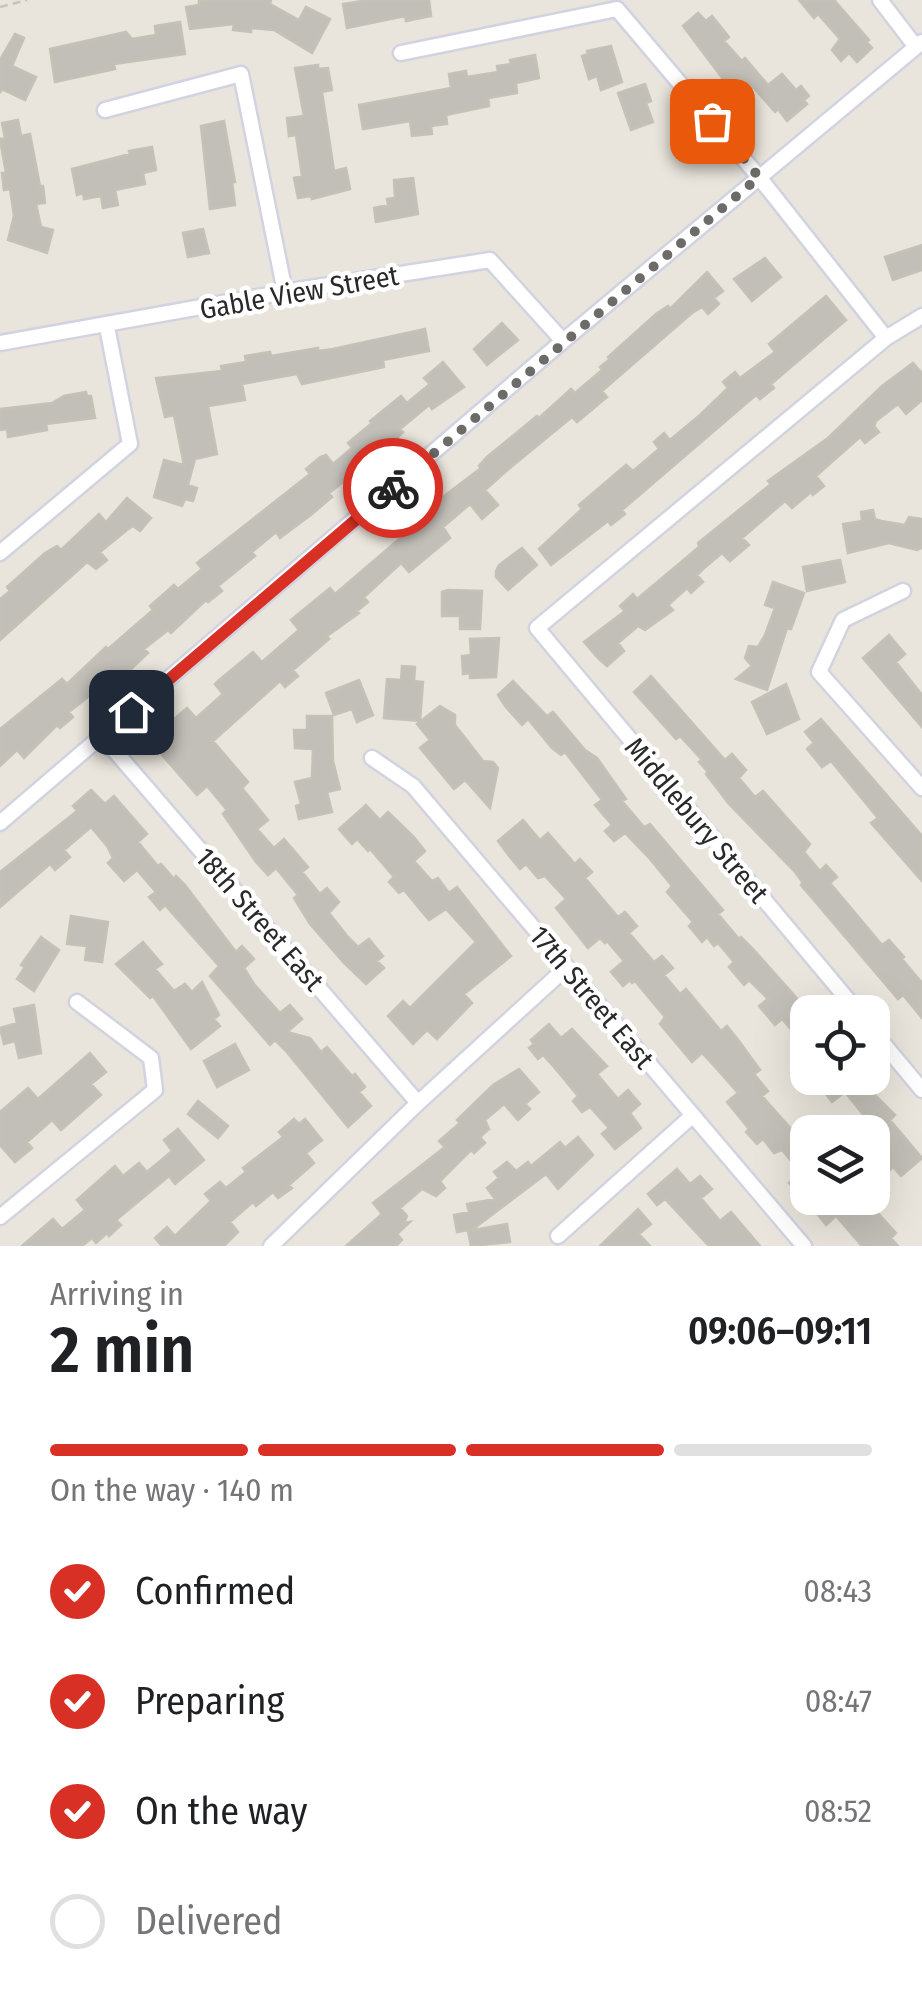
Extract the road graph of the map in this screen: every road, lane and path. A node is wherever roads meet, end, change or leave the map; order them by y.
1 (27, 0) edge
2 (880, 0) edge
3 (0, 6) edge
4 (919, 45) edge
5 (402, 53) dead end
6 (106, 110) dead end
7 (759, 177) junction
8 (285, 292) junction
9 (922, 316) edge
10 (106, 326) junction
11 (886, 338) junction
12 (563, 342) junction
13 (0, 343) edge
14 (0, 553) edge
15 (903, 591) dead end
16 (102, 736) junction
17 (372, 758) dead end
18 (922, 788) edge
19 (0, 823) edge
20 (567, 967) junction
21 (844, 995) edge
22 (77, 1002) dead end
23 (890, 1052) edge
24 (922, 1090) edge
25 (418, 1103) junction
26 (692, 1116) junction
27 (2, 1212) edge
28 (558, 1236) dead end
29 (271, 1246) edge
30 (804, 1246) edge

1 - 3 path
2 - 4 street
4 - 7 street
5 - 7 street
6 - 8 street
7 - 11 street
7 - 12 street
8 - 10 street, Gable View Street
8 - 12 street, Gable View Street
9 - 11 street
10 - 13 street, Gable View Street
10 - 14 street
11 - 21 street, Middlebury Street
12 - 16 street
15 - 18 street
16 - 19 street
16 - 25 street, 18th Street East
17 - 20 street, 17th Street East
20 - 25 street
20 - 26 street, 17th Street East
22 - 27 street
23 - 24 street
25 - 29 street
26 - 28 street
26 - 30 street, 17th Street East

